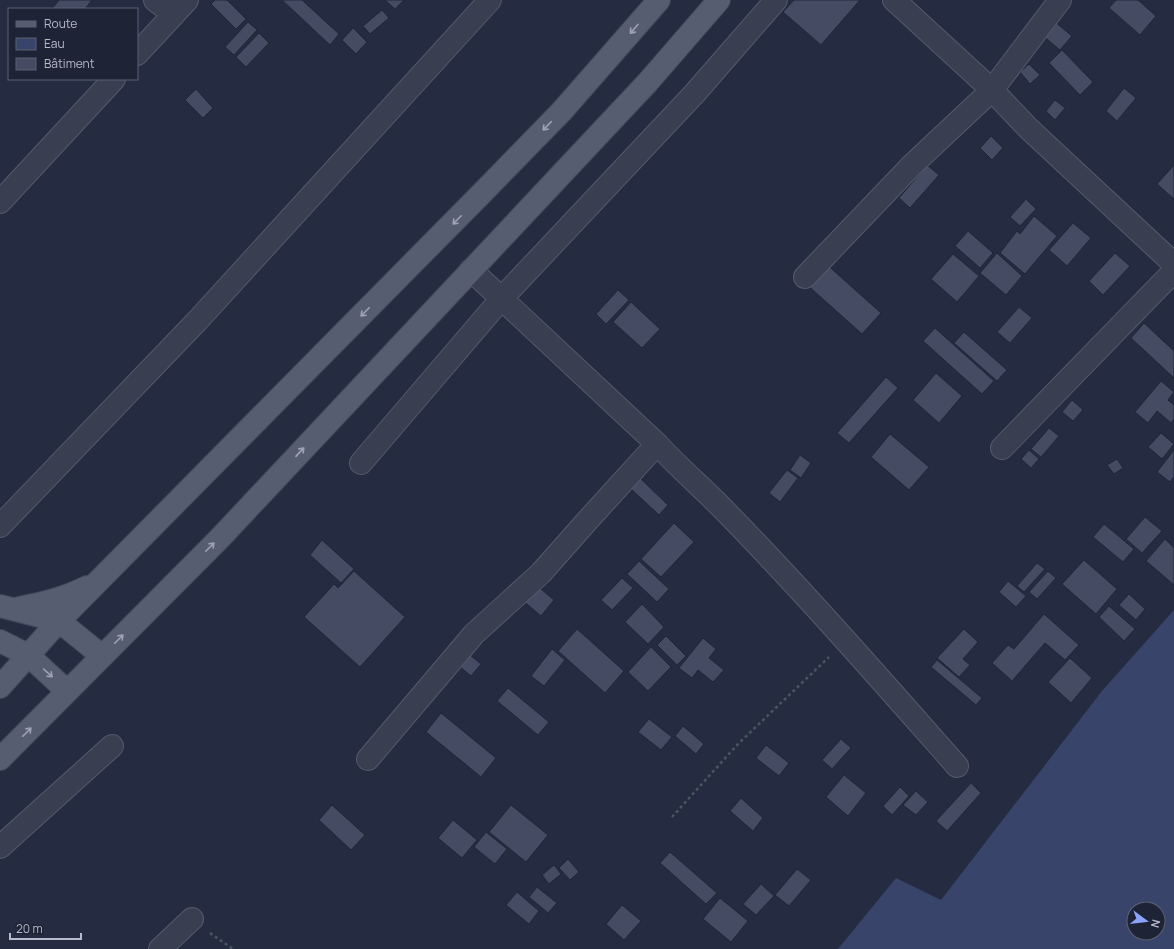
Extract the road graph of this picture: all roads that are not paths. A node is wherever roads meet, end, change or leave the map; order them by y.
1 (155, 0) edge
2 (490, 0) edge
3 (660, 0) edge
4 (719, 0) edge
5 (776, 0) edge
6 (894, 0) edge
7 (1060, 0) edge
8 (180, 7) edge
9 (138, 53) edge
10 (113, 80) edge
11 (992, 90) junction
12 (0, 202) edge
13 (1174, 264) edge
14 (471, 270) junction
15 (1174, 271) edge
16 (805, 277) dead end
17 (502, 298) junction
18 (657, 444) junction
19 (1002, 448) dead end
20 (361, 463) dead end
21 (0, 526) edge
22 (98, 581) junction
23 (5, 608) edge
24 (58, 621) junction
25 (0, 641) edge
26 (28, 655) junction
27 (102, 656) junction
28 (0, 686) edge
29 (67, 691) junction
30 (112, 746) dead end
31 (0, 759) edge
32 (368, 759) dead end
33 (957, 766) dead end
34 (0, 847) edge
35 (192, 919) road end
36 (160, 949) edge

1 - 8 street
2 - 21 street
3 -> 22 main road
4 - 14 main road
5 - 17 street
6 - 11 street
7 - 11 street
8 - 9 street
10 - 12 street
11 - 13 street
11 - 16 street
14 - 17 street
27 -> 14 main road
15 - 19 street
17 - 18 street
17 - 20 street
18 - 32 street
18 - 33 street
22 - 23 main road
22 - 24 main road
23 - 24 main road
24 - 26 main road
24 - 27 main road
25 - 26 main road
26 - 28 main road
26 -> 29 main road
27 - 29 main road
31 -> 29 main road
30 - 34 street
35 - 36 street

